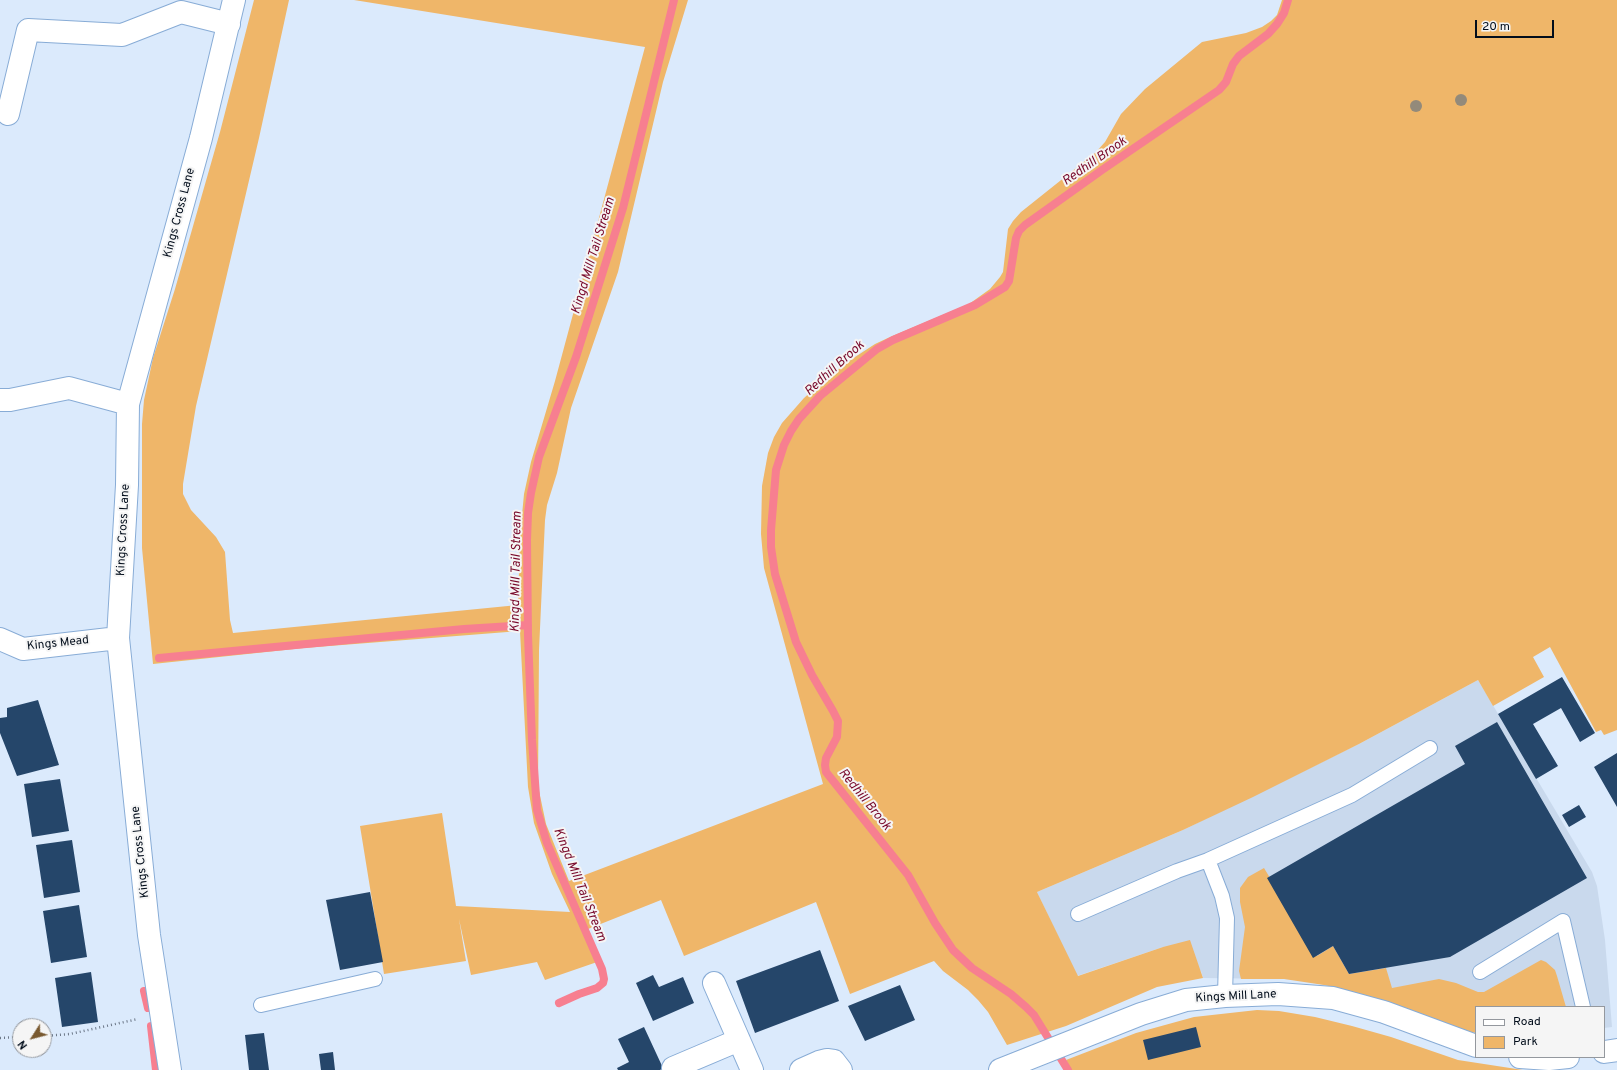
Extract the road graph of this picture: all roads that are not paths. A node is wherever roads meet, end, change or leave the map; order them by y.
1 (234, 0) edge
2 (229, 24) junction
3 (8, 114) dead end
4 (0, 400) edge
5 (128, 404) junction
6 (118, 638) junction
7 (0, 639) edge
8 (1430, 748) dead end
9 (1208, 860) junction
10 (1078, 914) dead end
11 (1480, 972) dead end
12 (375, 979) dead end
13 (714, 984) dead end
14 (1225, 996) junction
15 (261, 1005) dead end
16 (1583, 1006) edge
17 (739, 1040) junction
18 (1475, 1046) edge
19 (1617, 1050) edge
20 (1605, 1052) edge
21 (672, 1068) dead end
22 (170, 1070) edge
23 (752, 1070) edge
24 (801, 1070) edge
25 (841, 1070) edge
26 (1000, 1070) edge

1 - 2 street, Kings Cross Lane
2 - 3 street
2 - 5 street, Kings Cross Lane
4 - 5 street
5 - 6 street, Kings Cross Lane
6 - 7 street, Kings Mead
6 - 22 street, Kings Cross Lane
8 - 9 lane
9 - 10 lane
9 - 14 lane
11 - 16 lane
12 - 15 lane
13 - 17 street
14 - 18 street, Kings Mill Lane
14 - 26 street, Kings Mill Lane
17 - 21 street
17 - 23 street
19 - 20 street
24 - 25 street

